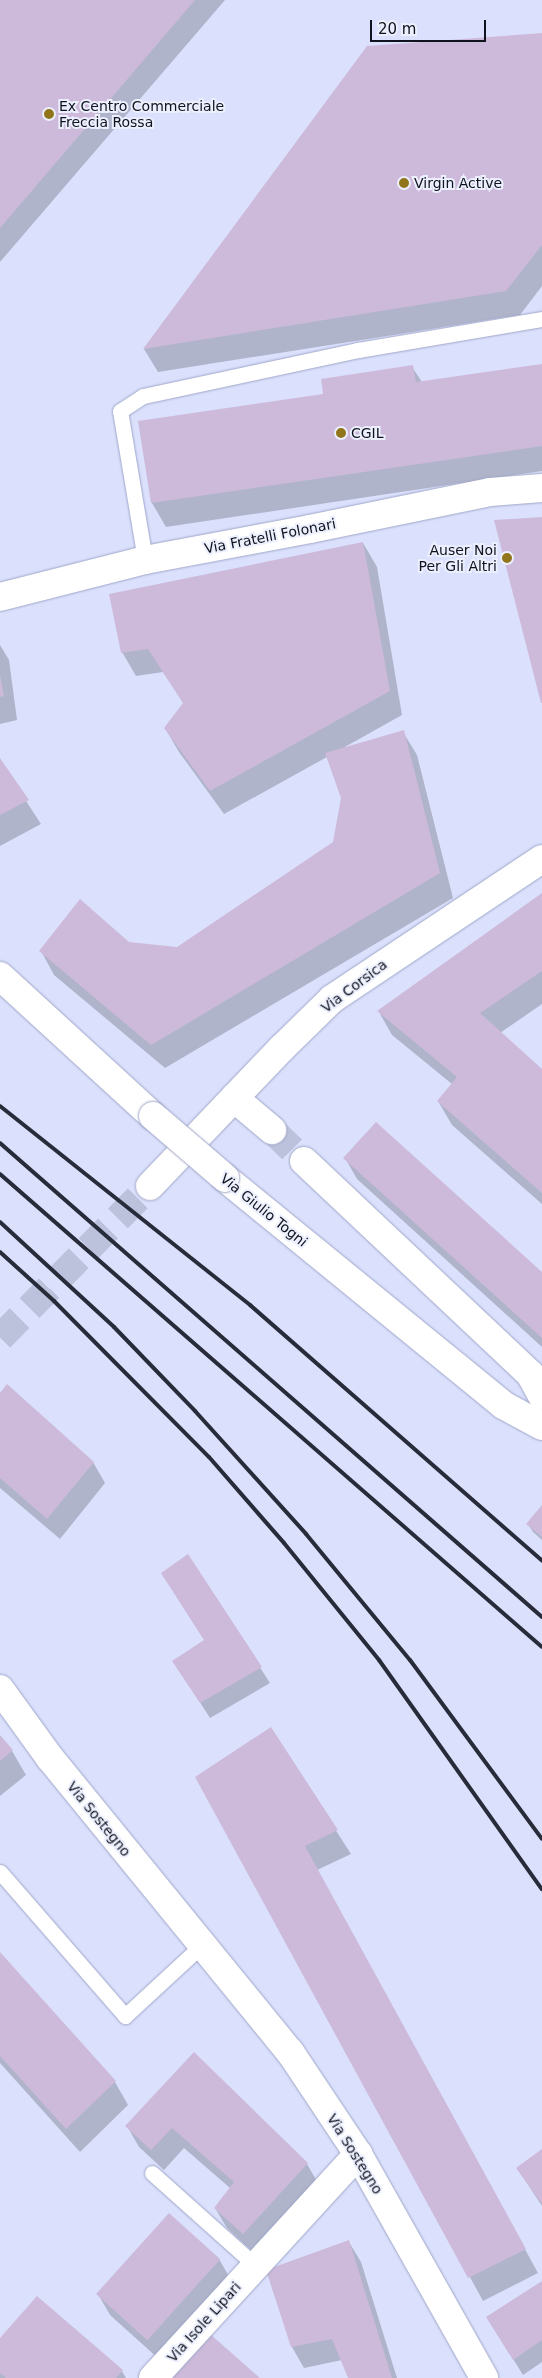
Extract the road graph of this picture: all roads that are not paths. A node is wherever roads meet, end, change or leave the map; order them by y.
1 (542, 319) edge
2 (542, 488) edge
3 (146, 560) junction
4 (0, 597) edge
5 (542, 859) edge
6 (0, 976) edge
7 (234, 1098) junction
8 (272, 1130) tunnel mouth
9 (304, 1161) tunnel mouth
10 (150, 1186) tunnel mouth
11 (542, 1396) edge
12 (542, 1426) edge
13 (0, 1689) edge
14 (0, 1872) edge
15 (202, 1945) junction
16 (358, 2154) junction
17 (152, 2173) dead end
18 (255, 2265) junction
19 (152, 2378) edge
20 (484, 2378) edge

1 - 3 lane
2 - 3 street, Via Fratelli Folonari
3 - 4 street, Via Fratelli Folonari
5 - 7 street, Via Corsica
6 - 12 street, Via Giulio Togni, bridge
7 - 8 street
7 - 10 street, Via Corsica
9 - 11 street
13 - 15 street, Via Sostegno
14 - 15 lane
15 - 16 street, Via Sostegno
16 - 18 street, Via Isole Lipari
16 - 20 street, Via Sostegno
17 - 18 lane
18 - 19 street, Via Isole Lipari

